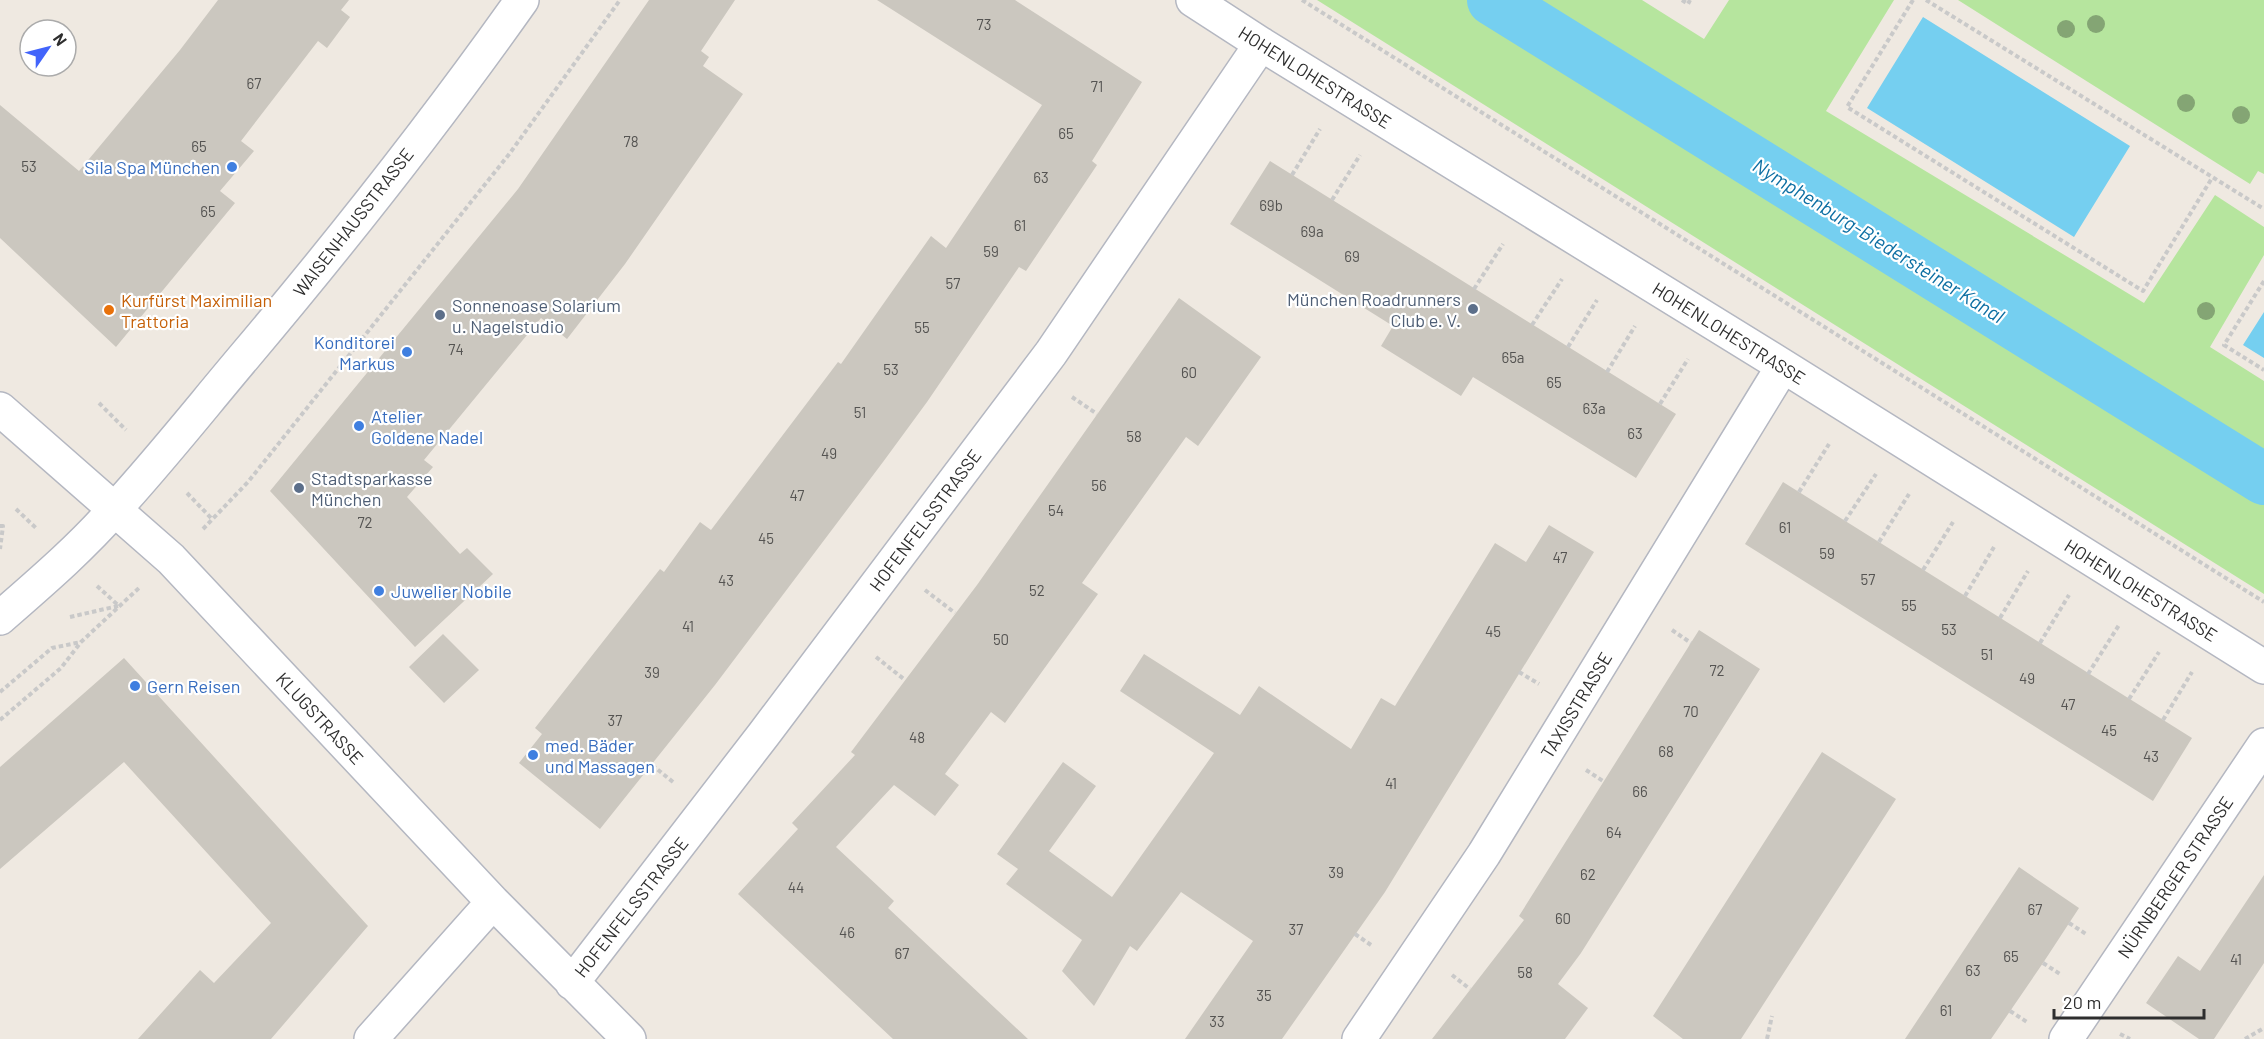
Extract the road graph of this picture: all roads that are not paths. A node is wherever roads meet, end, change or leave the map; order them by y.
1 (522, 0) edge
2 (1193, 0) edge
3 (1260, 44) junction
4 (1783, 366) junction
5 (0, 409) edge
6 (115, 510) junction
7 (0, 618) edge
8 (2264, 667) edge
9 (2264, 745) edge
10 (493, 902) junction
11 (572, 983) junction
12 (371, 1039) edge
13 (629, 1039) edge
14 (1359, 1039) edge
15 (2066, 1039) edge

1 - 6 street, WAISENHAUSSTRASSE
2 - 3 street, HOHENLOHESTRASSE
3 - 4 street, HOHENLOHESTRASSE
3 - 11 street, HOFENFELSSTRASSE
4 - 8 street, HOHENLOHESTRASSE
4 - 14 street, TAXISSTRASSE
5 - 6 street, KLUGSTRASSE
6 - 7 street, WAISENHAUSSTRASSE
6 - 10 street, KLUGSTRASSE
9 - 15 street, NÜRNBERGER STRASSE
10 - 11 street, KLUGSTRASSE
10 - 12 street
11 - 13 street, KLUGSTRASSE

